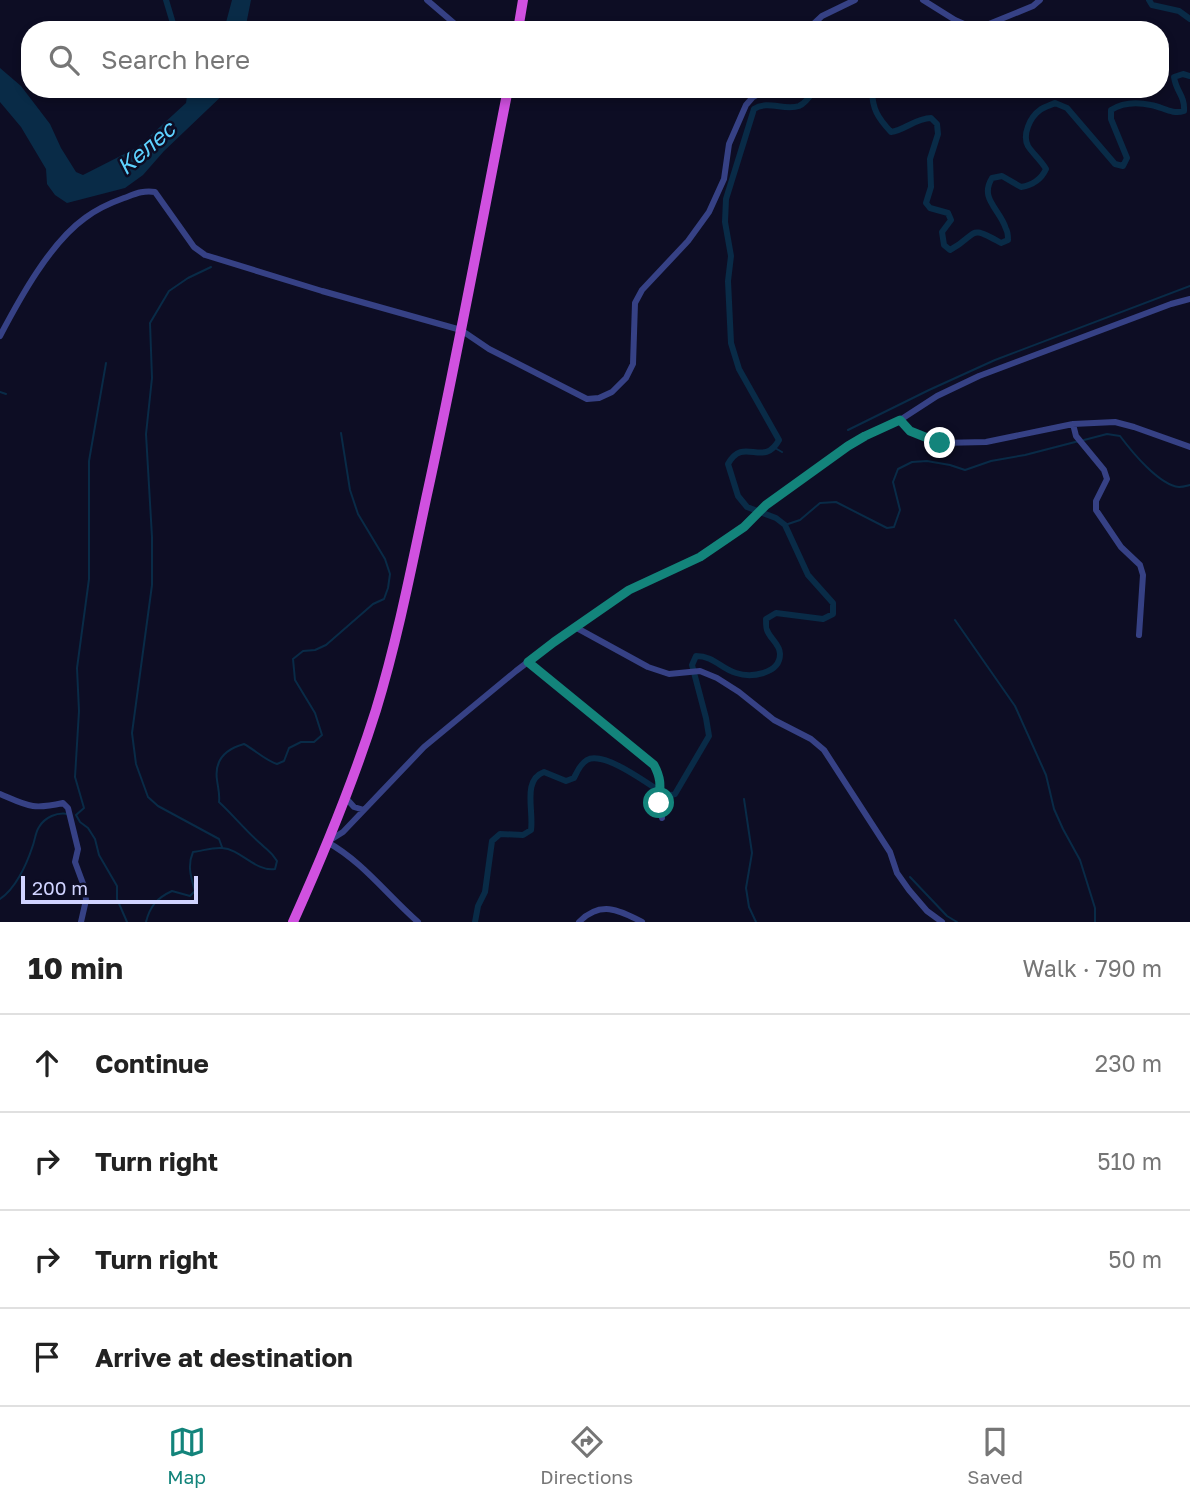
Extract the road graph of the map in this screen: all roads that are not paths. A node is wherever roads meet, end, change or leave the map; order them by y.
1 (428, 0) edge
2 (523, 0) edge
3 (855, 0) edge
4 (923, 0) edge
5 (1040, 0) edge
6 (452, 21) edge
7 (520, 21) edge
8 (817, 21) edge
9 (957, 21) edge
10 (996, 21) edge
11 (506, 98) edge
12 (752, 98) edge
13 (1190, 299) edge
14 (461, 330) junction
15 (0, 336) edge
16 (900, 420) junction
17 (1073, 424) junction
18 (1190, 447) edge
19 (575, 627) junction
20 (1139, 635) dead end
21 (528, 662) junction
22 (0, 794) edge
23 (345, 797) junction
24 (364, 810) junction
25 (662, 818) dead end
26 (327, 842) junction
27 (81, 922) edge
28 (293, 922) edge
29 (418, 922) edge
30 (579, 922) edge
31 (642, 922) edge
32 (942, 922) edge

1 - 6 street
2 - 7 highway
3 - 8 street
4 - 9 street
5 - 10 street
11 - 14 highway
12 - 14 street
13 - 16 street
14 - 15 street
14 - 23 highway
16 - 17 street
16 - 19 street
17 - 18 street
17 - 20 street
19 - 21 street
19 - 32 street
21 - 24 street
21 - 25 street
22 - 27 street
23 - 24 street
23 - 26 highway
24 - 26 street
26 - 28 highway
26 - 29 street
30 - 31 street

